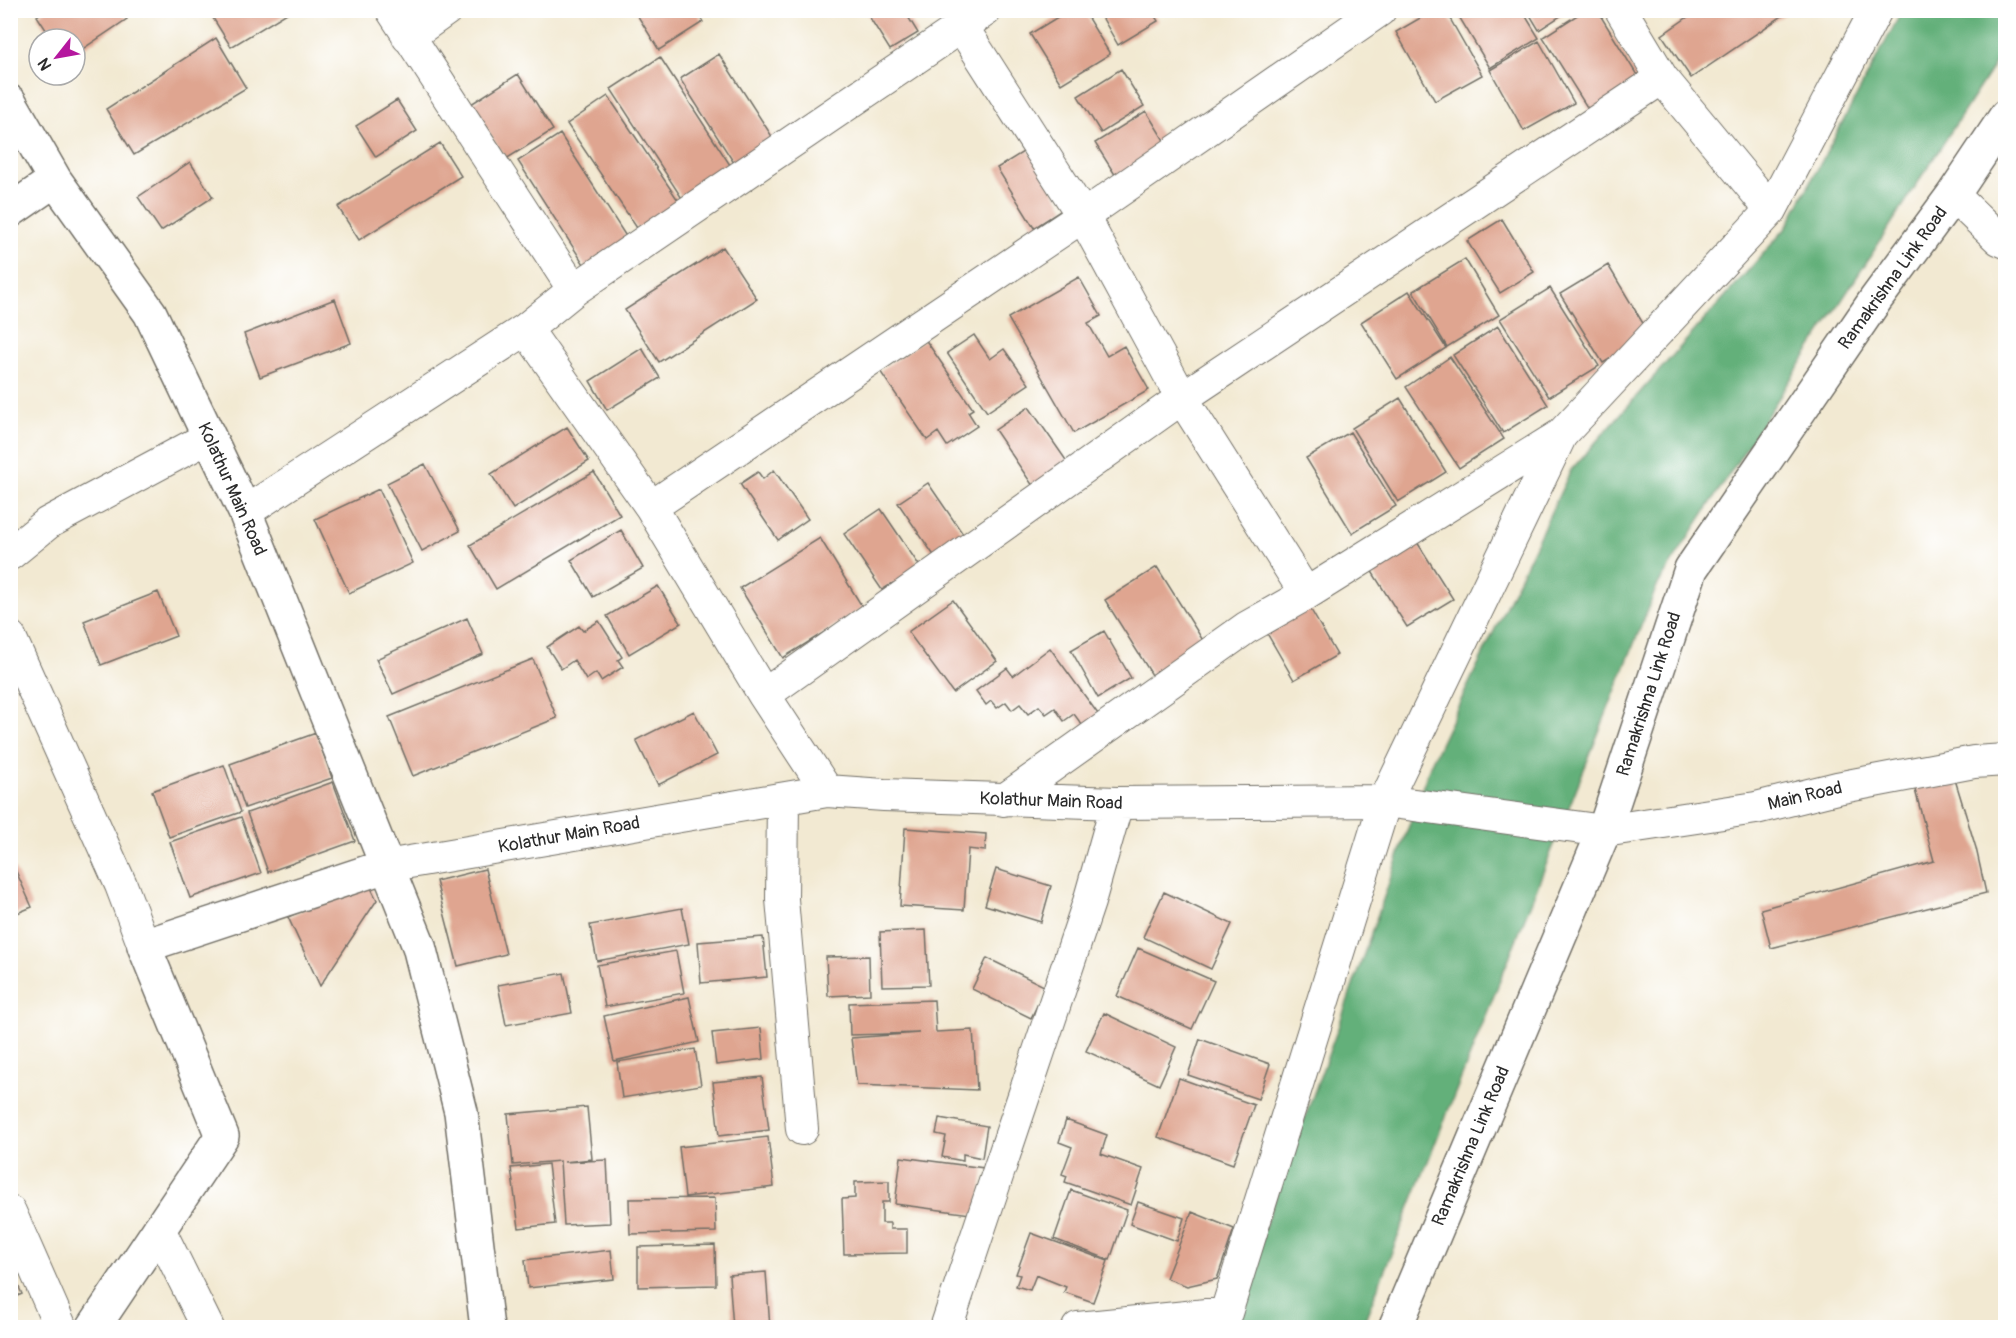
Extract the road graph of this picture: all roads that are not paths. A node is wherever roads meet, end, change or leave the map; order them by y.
1 (392, 10) edge
2 (446, 10) edge
3 (1380, 10) edge
4 (1621, 10) edge
5 (1875, 10) edge
6 (974, 19) edge
7 (408, 37) junction
8 (1662, 78) junction
9 (10, 102) edge
10 (2006, 116) edge
11 (55, 180) junction
12 (1953, 195) junction
13 (1771, 210) junction
14 (10, 211) edge
15 (1083, 216) junction
16 (2006, 242) edge
17 (574, 290) junction
18 (526, 329) junction
19 (1182, 398) junction
20 (1561, 435) junction
21 (209, 437) junction
22 (651, 507) junction
23 (245, 512) junction
24 (10, 554) edge
25 (1306, 594) junction
26 (10, 637) edge
27 (764, 695) junction
28 (2006, 760) edge
29 (827, 791) junction
30 (783, 798) junction
31 (1004, 800) junction
32 (1385, 801) junction
33 (1117, 803) junction
34 (1604, 831) junction
35 (386, 866) junction
36 (144, 946) junction
37 (802, 1129) dead end
38 (10, 1212) edge
39 (159, 1230) junction
40 (1222, 1320) edge
41 (61, 1328) edge
42 (93, 1328) edge
43 (208, 1328) edge
44 (487, 1328) edge
45 (946, 1328) edge
46 (1078, 1328) edge
47 (1395, 1328) edge

1 - 7 street
2 - 7 street
3 - 15 street
4 - 8 street
5 - 13 street
6 - 15 street
6 - 17 street
7 - 17 street
8 - 13 street
8 - 19 street
9 - 11 street, Kolathur Main Road
10 - 12 street, Ramakrishna Link Road
11 - 14 street
11 - 21 street, Kolathur Main Road
12 - 16 street
12 - 34 street, Ramakrishna Link Road
13 - 20 street
15 - 19 street
15 - 22 street
17 - 18 street
18 - 22 street
18 - 23 street
19 - 25 street
19 - 27 street
20 - 25 street
20 - 32 street
21 - 23 street, Kolathur Main Road
21 - 24 street
22 - 27 street
23 - 35 street, Kolathur Main Road
25 - 31 street
26 - 36 street
27 - 29 street
28 - 34 street, Main Road
29 - 30 street, Kolathur Main Road
29 - 31 street, Kolathur Main Road
30 - 35 street, Kolathur Main Road
30 - 37 street
31 - 33 street, Kolathur Main Road
32 - 33 street, Kolathur Main Road
32 - 34 street, Kolathur Main Road
32 - 40 street
33 - 45 street
34 - 47 street, Ramakrishna Link Road
35 - 36 street
35 - 44 street
36 - 39 street
38 - 41 street
39 - 42 street
39 - 43 street
40 - 46 street

